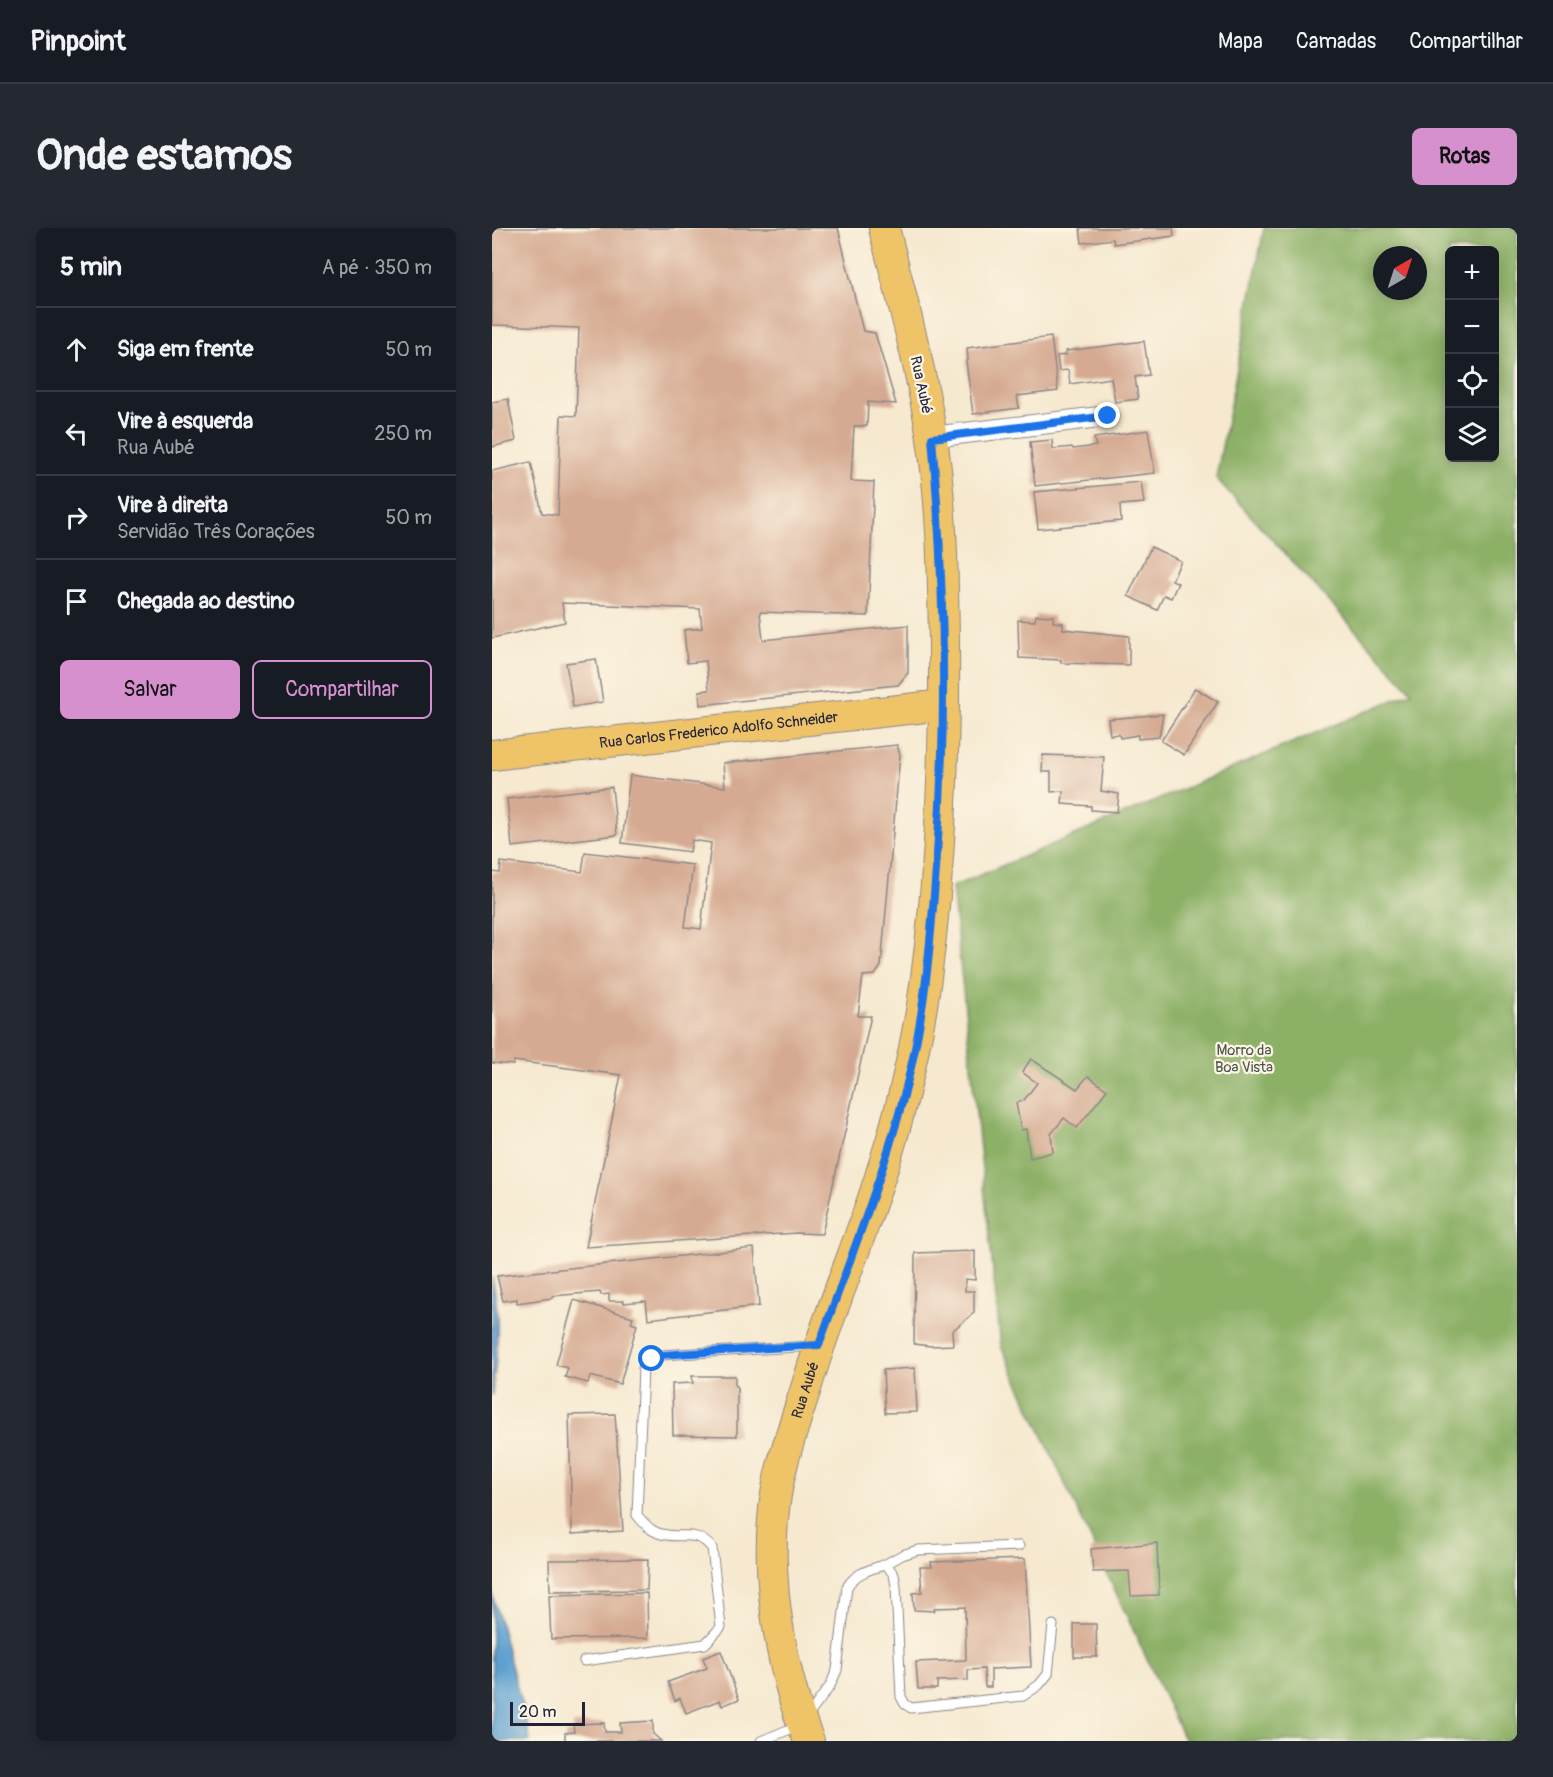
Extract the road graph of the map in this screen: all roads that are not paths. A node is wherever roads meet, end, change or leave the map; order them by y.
1 (884, 228) edge
2 (1108, 416) dead end
3 (932, 438) junction
4 (944, 705) junction
5 (492, 755) edge
6 (819, 1345) junction
7 (1020, 1546) dead end
8 (886, 1564) junction
9 (1053, 1625) dead end
10 (584, 1661) dead end
11 (806, 1733) edge
12 (761, 1741) edge

1 - 3 main road, Rua Aubé
2 - 3 street
3 - 4 main road, Rua Aubé
4 - 5 main road, Rua Carlos Frederico Adolfo Schneider
4 - 6 main road, Rua Aubé
6 - 10 lane
6 - 11 main road, Rua Aubé
7 - 8 lane
8 - 9 lane
8 - 11 lane
11 - 12 lane

